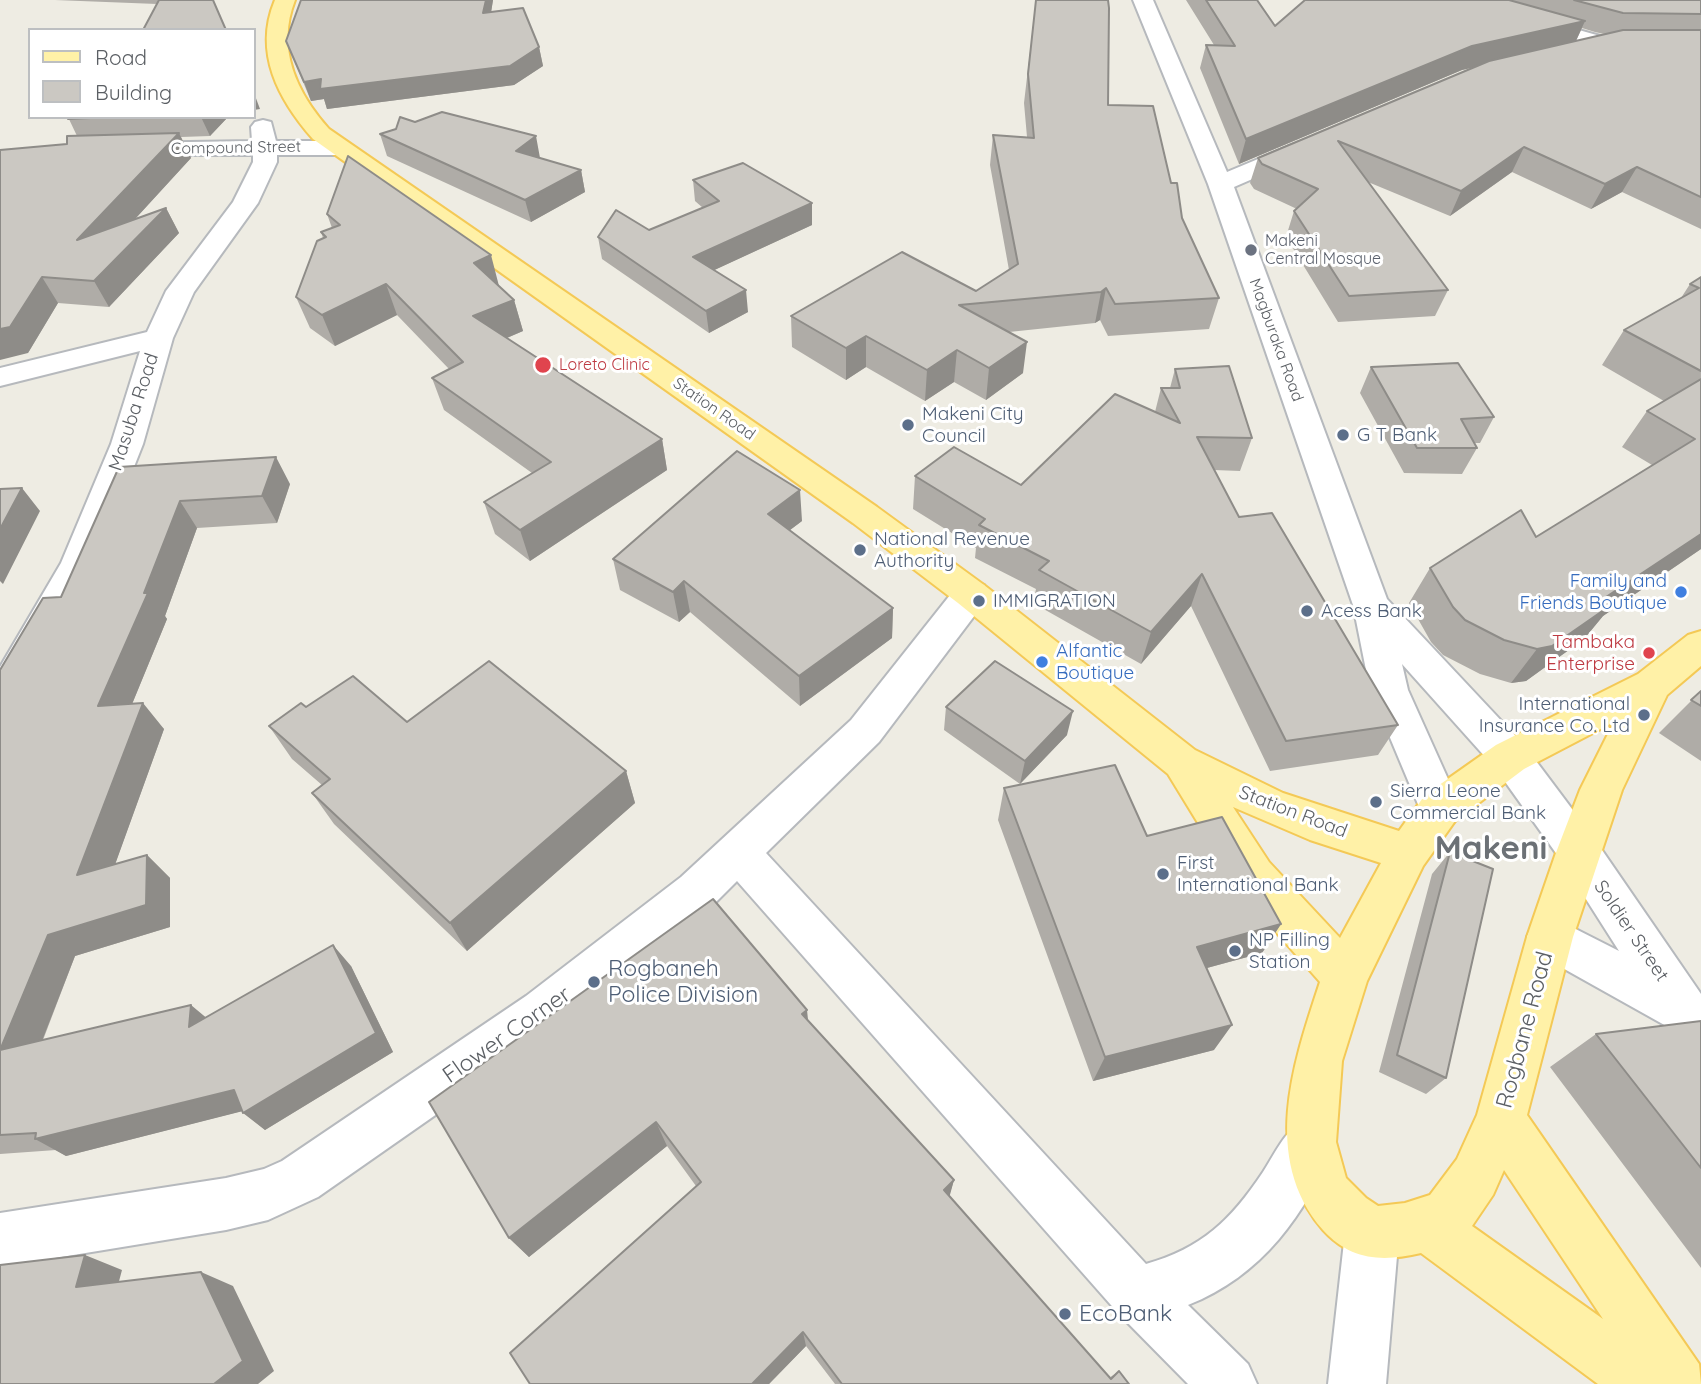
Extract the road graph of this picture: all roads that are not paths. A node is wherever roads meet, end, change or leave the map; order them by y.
1 (285, 0) edge
2 (1143, 0) edge
3 (1450, 0) edge
4 (1556, 56) edge
5 (306, 120) junction
6 (264, 138) junction
7 (1321, 141) edge
8 (340, 148) junction
9 (106, 150) edge
10 (1220, 184) junction
11 (159, 338) junction
12 (0, 377) edge
13 (971, 594) junction
14 (1371, 605) junction
15 (1701, 645) edge
16 (1652, 685) junction
17 (0, 701) edge
18 (1510, 757) junction
19 (1181, 762) junction
20 (1440, 808) junction
21 (1578, 850) junction
22 (738, 852) junction
23 (1408, 853) junction
24 (1550, 937) junction
25 (1345, 976) junction
26 (1693, 1018) edge
27 (1501, 1120) junction
28 (1311, 1142) junction
29 (1427, 1225) junction
30 (1372, 1233) junction
31 (0, 1240) edge
32 (1137, 1294) junction
33 (1228, 1384) edge
34 (1357, 1384) edge
35 (1645, 1384) edge
36 (1679, 1384) edge

1 - 5 main road, Station Road
2 - 10 street, Magburaka Road
3 - 4 street
5 - 6 street, Compound Street
5 - 8 main road, Station Road
6 - 8 street, Compound Street
6 - 9 street, Compound Street
6 - 11 street, Masuba Road
7 - 10 street
8 - 13 main road, Station Road
10 - 14 street, Magburaka Road
11 - 12 street
11 - 17 street, Masuba Road
13 - 19 main road, Station Road
13 - 22 street, Flower Corner
14 - 18 street, Magburaka Road
14 - 20 street, Magburaka Road
15 - 16 main road
16 - 18 main road
16 - 21 main road, Rogbane Road
18 - 20 main road
18 - 21 street, Magburaka Road
19 - 23 main road, Station Road
19 - 25 main road, Station Road
20 - 23 main road
21 - 24 main road, Rogbane Road
21 - 26 street, Soldier Street
22 - 31 street, Flower Corner
22 - 32 street
23 - 25 main road
24 - 26 street, Soldier Street
24 - 27 main road, Rogbane Road
25 - 28 main road
27 - 29 main road
27 - 36 main road, Rogbane Road
28 - 30 main road
28 - 32 street
29 - 30 main road
29 - 35 main road
30 - 34 street
32 - 33 street

